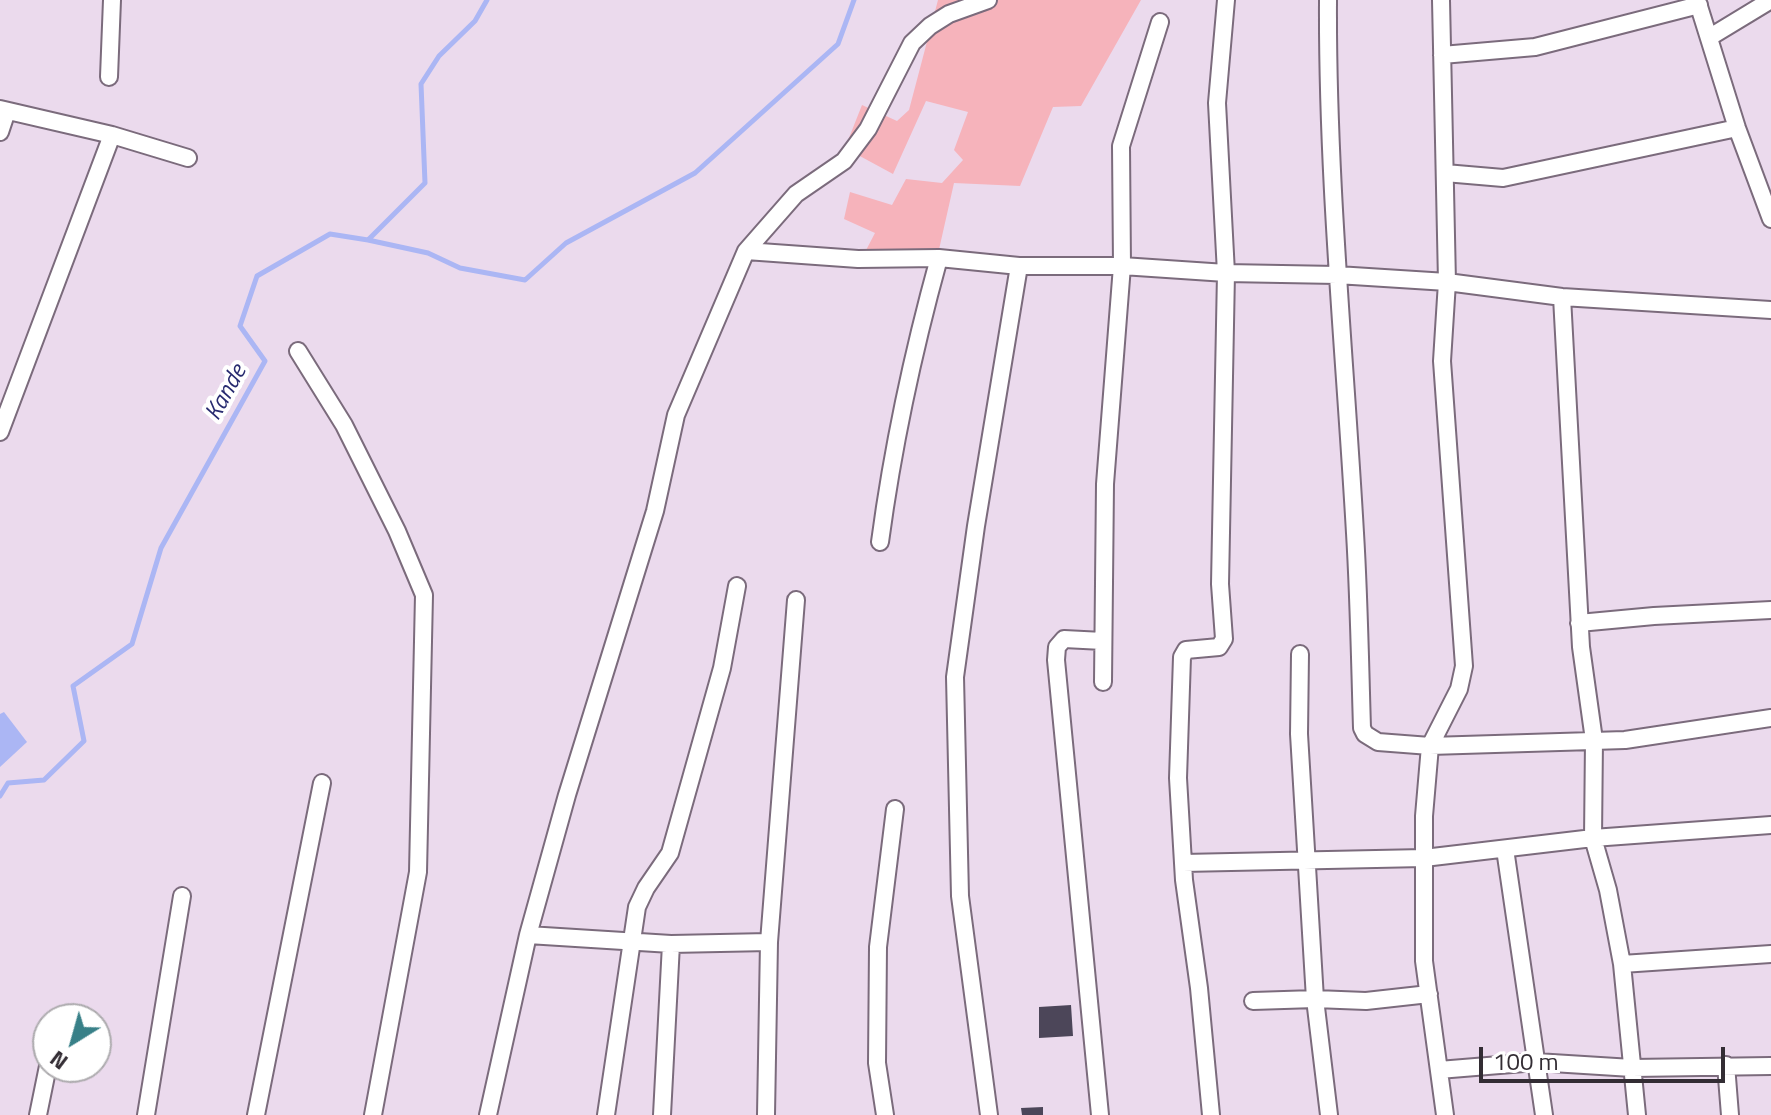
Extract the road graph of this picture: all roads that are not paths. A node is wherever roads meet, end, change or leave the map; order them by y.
1 (112, 0) edge
2 (988, 0) edge
3 (1226, 0) edge
4 (1328, 0) edge
5 (1441, 0) edge
6 (1771, 0) edge
7 (1698, 2) edge
8 (1160, 22) dead end
9 (1710, 37) junction
10 (1442, 55) junction
11 (109, 77) dead end
12 (4, 110) edge
13 (1737, 128) junction
14 (0, 132) edge
15 (112, 135) junction
16 (188, 158) dead end
17 (1445, 173) junction
18 (1767, 197) edge
19 (1771, 219) edge
20 (746, 251) junction
21 (939, 258) junction
22 (1019, 266) junction
23 (1122, 266) junction
24 (1226, 273) junction
25 (1337, 275) junction
26 (1447, 282) junction
27 (1562, 297) junction
28 (1771, 310) edge
29 (298, 351) dead end
30 (0, 432) edge
31 (880, 542) dead end
32 (737, 586) dead end
33 (796, 600) dead end
34 (1771, 610) edge
35 (1579, 623) junction
36 (1103, 641) junction
37 (1300, 654) dead end
38 (1103, 682) dead end
39 (1771, 718) edge
40 (1594, 740) junction
41 (1430, 746) junction
42 (322, 783) dead end
43 (895, 809) dead end
44 (1771, 825) edge
45 (1593, 838) junction
46 (1505, 849) junction
47 (1424, 858) junction
48 (1306, 861) junction
49 (1183, 863) junction
50 (182, 896) dead end
51 (528, 935) junction
52 (769, 942) junction
53 (631, 943) junction
54 (671, 944) junction
55 (1771, 954) edge
56 (1622, 964) junction
57 (1429, 994) junction
58 (1315, 999) junction
59 (1253, 1001) dead end
60 (1536, 1062) junction
61 (1726, 1065) junction
62 (1771, 1066) edge
63 (1632, 1068) junction
64 (1439, 1070) junction
65 (45, 1083) edge
66 (38, 1115) edge
67 (146, 1115) edge
68 (256, 1115) edge
69 (373, 1115) edge
70 (488, 1115) edge
71 (606, 1115) edge
72 (662, 1115) edge
73 (766, 1115) edge
74 (885, 1115) edge
75 (989, 1115) edge
76 (1100, 1115) edge
77 (1211, 1115) edge
78 (1329, 1115) edge
79 (1445, 1115) edge
80 (1544, 1115) edge
81 (1637, 1115) edge
82 (1730, 1115) edge

1 - 11 street
2 - 20 street
3 - 24 street
4 - 25 street
5 - 10 street
6 - 9 street
7 - 9 street
7 - 10 street
8 - 23 street
9 - 13 street
10 - 17 street
12 - 14 street
12 - 15 street
13 - 17 street
13 - 18 street
15 - 16 street
15 - 30 street
17 - 26 street
18 - 19 street
20 - 21 street
20 - 51 street
21 - 22 street
21 - 31 street
22 - 23 street
22 - 75 street
23 - 24 street
23 - 36 street
24 - 25 street
24 - 49 street
25 - 26 street
25 - 41 street
26 - 27 street
26 - 41 street
27 - 28 street
27 - 35 street
29 - 69 street
32 - 53 street
33 - 52 street
34 - 35 street
35 - 40 street
36 - 38 street
36 - 76 street
37 - 48 street
39 - 40 street
40 - 41 street
40 - 45 street
41 - 47 street
42 - 68 street
43 - 74 street
44 - 45 street
45 - 46 street
45 - 56 street
46 - 47 street
46 - 60 street
47 - 48 street
47 - 57 street
48 - 49 street
48 - 58 street
49 - 77 street
50 - 67 street
51 - 53 street
51 - 70 street
52 - 54 street
52 - 73 street
53 - 54 street
53 - 71 street
54 - 72 street
55 - 56 street
56 - 63 street
57 - 58 street
57 - 64 street
58 - 59 street
58 - 78 street
60 - 63 street
60 - 64 street
60 - 80 street
61 - 62 street
61 - 63 street
61 - 82 street
63 - 81 street
64 - 79 street
65 - 66 street

